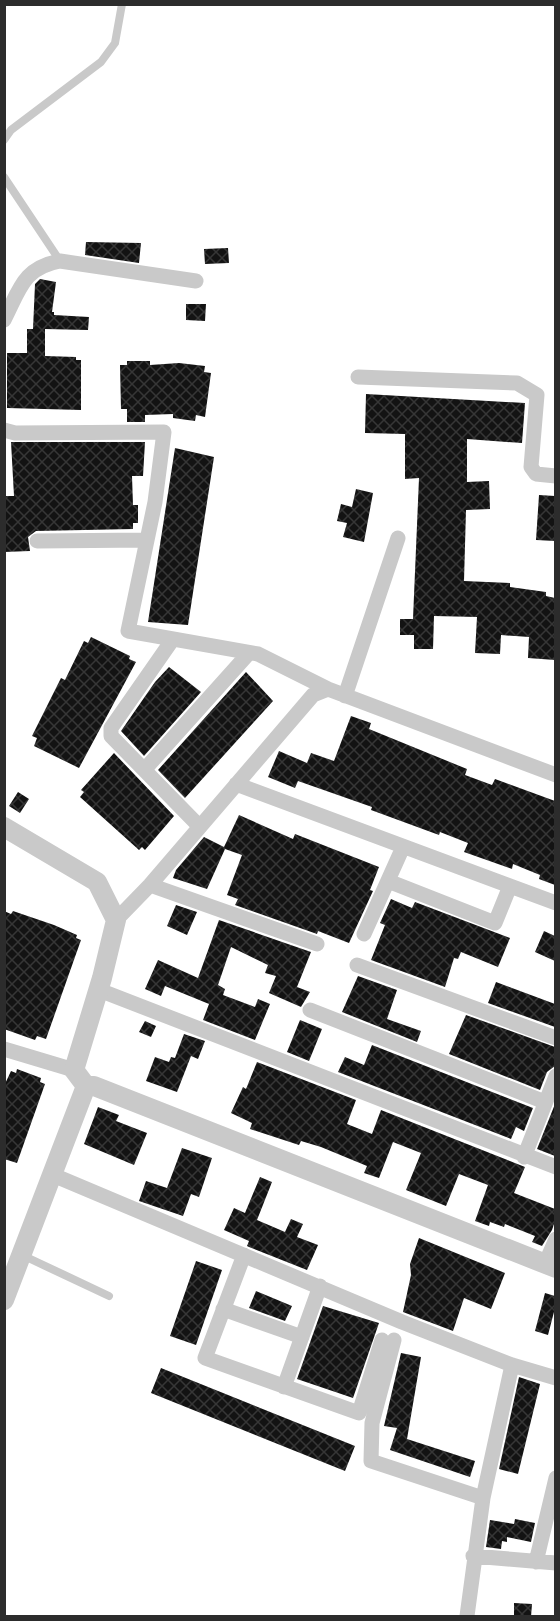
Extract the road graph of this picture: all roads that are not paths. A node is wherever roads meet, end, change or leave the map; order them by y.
1 (122, 4) edge
2 (4, 140) edge
3 (4, 177) edge
4 (60, 261) junction
5 (196, 281) dead end
6 (4, 320) edge
7 (358, 377) dead end
8 (4, 430) edge
9 (555, 476) edge
10 (398, 538) dead end
11 (147, 540) junction
12 (37, 541) dead end
13 (173, 639) junction
14 (249, 653) junction
15 (328, 689) junction
16 (345, 696) junction
17 (145, 769) junction
18 (555, 775) edge
19 (236, 784) junction
20 (4, 827) edge
21 (200, 827) junction
22 (403, 847) junction
23 (388, 881) junction
24 (150, 885) junction
25 (510, 886) junction
26 (555, 903) edge
27 (116, 920) junction
28 (364, 934) dead end
29 (317, 944) dead end
30 (357, 965) dead end
31 (99, 990) junction
32 (310, 1010) dead end
33 (555, 1038) edge
34 (4, 1048) edge
35 (555, 1076) edge
36 (80, 1078) junction
37 (545, 1102) junction
38 (524, 1157) junction
39 (555, 1167) edge
40 (53, 1175) junction
41 (555, 1239) edge
42 (244, 1254) junction
43 (22, 1255) junction
44 (550, 1266) edge
45 (320, 1286) junction
46 (109, 1296) dead end
47 (4, 1300) edge
48 (223, 1309) junction
49 (302, 1337) junction
50 (512, 1365) junction
51 (555, 1378) edge
52 (284, 1387) junction
53 (555, 1478) edge
54 (483, 1498) junction
55 (553, 1501) edge
56 (473, 1557) junction
57 (536, 1562) junction
58 (555, 1563) edge
59 (467, 1617) edge

1 - 2 lane
3 - 4 lane
4 - 5 street
4 - 6 street
7 - 9 street
8 - 11 street
10 - 16 street
11 - 12 street
11 - 13 street
13 - 14 street
13 - 17 street
14 - 15 street
14 - 17 street
15 - 16 street
15 - 19 street
16 - 18 street
17 - 21 street
19 - 21 street
19 - 22 street
20 - 27 street
21 - 24 street
22 - 23 street
22 - 25 street
23 - 25 street
23 - 28 street
24 - 27 street
24 - 29 street
25 - 26 street
27 - 31 street
30 - 33 street
31 - 36 street
31 - 38 street
32 - 37 street
34 - 36 street
35 - 37 street
36 - 40 street
36 - 44 street
37 - 38 street
38 - 39 street
40 - 42 street
40 - 43 street
41 - 44 street
42 - 45 street
42 - 48 street
43 - 46 lane
43 - 47 street
45 - 49 street
45 - 50 street
48 - 49 street
48 - 52 street
49 - 52 street
50 - 51 street
50 - 54 street
52 - 54 street
53 - 55 street
54 - 56 street
55 - 57 street
56 - 57 street
56 - 59 street
57 - 58 street

